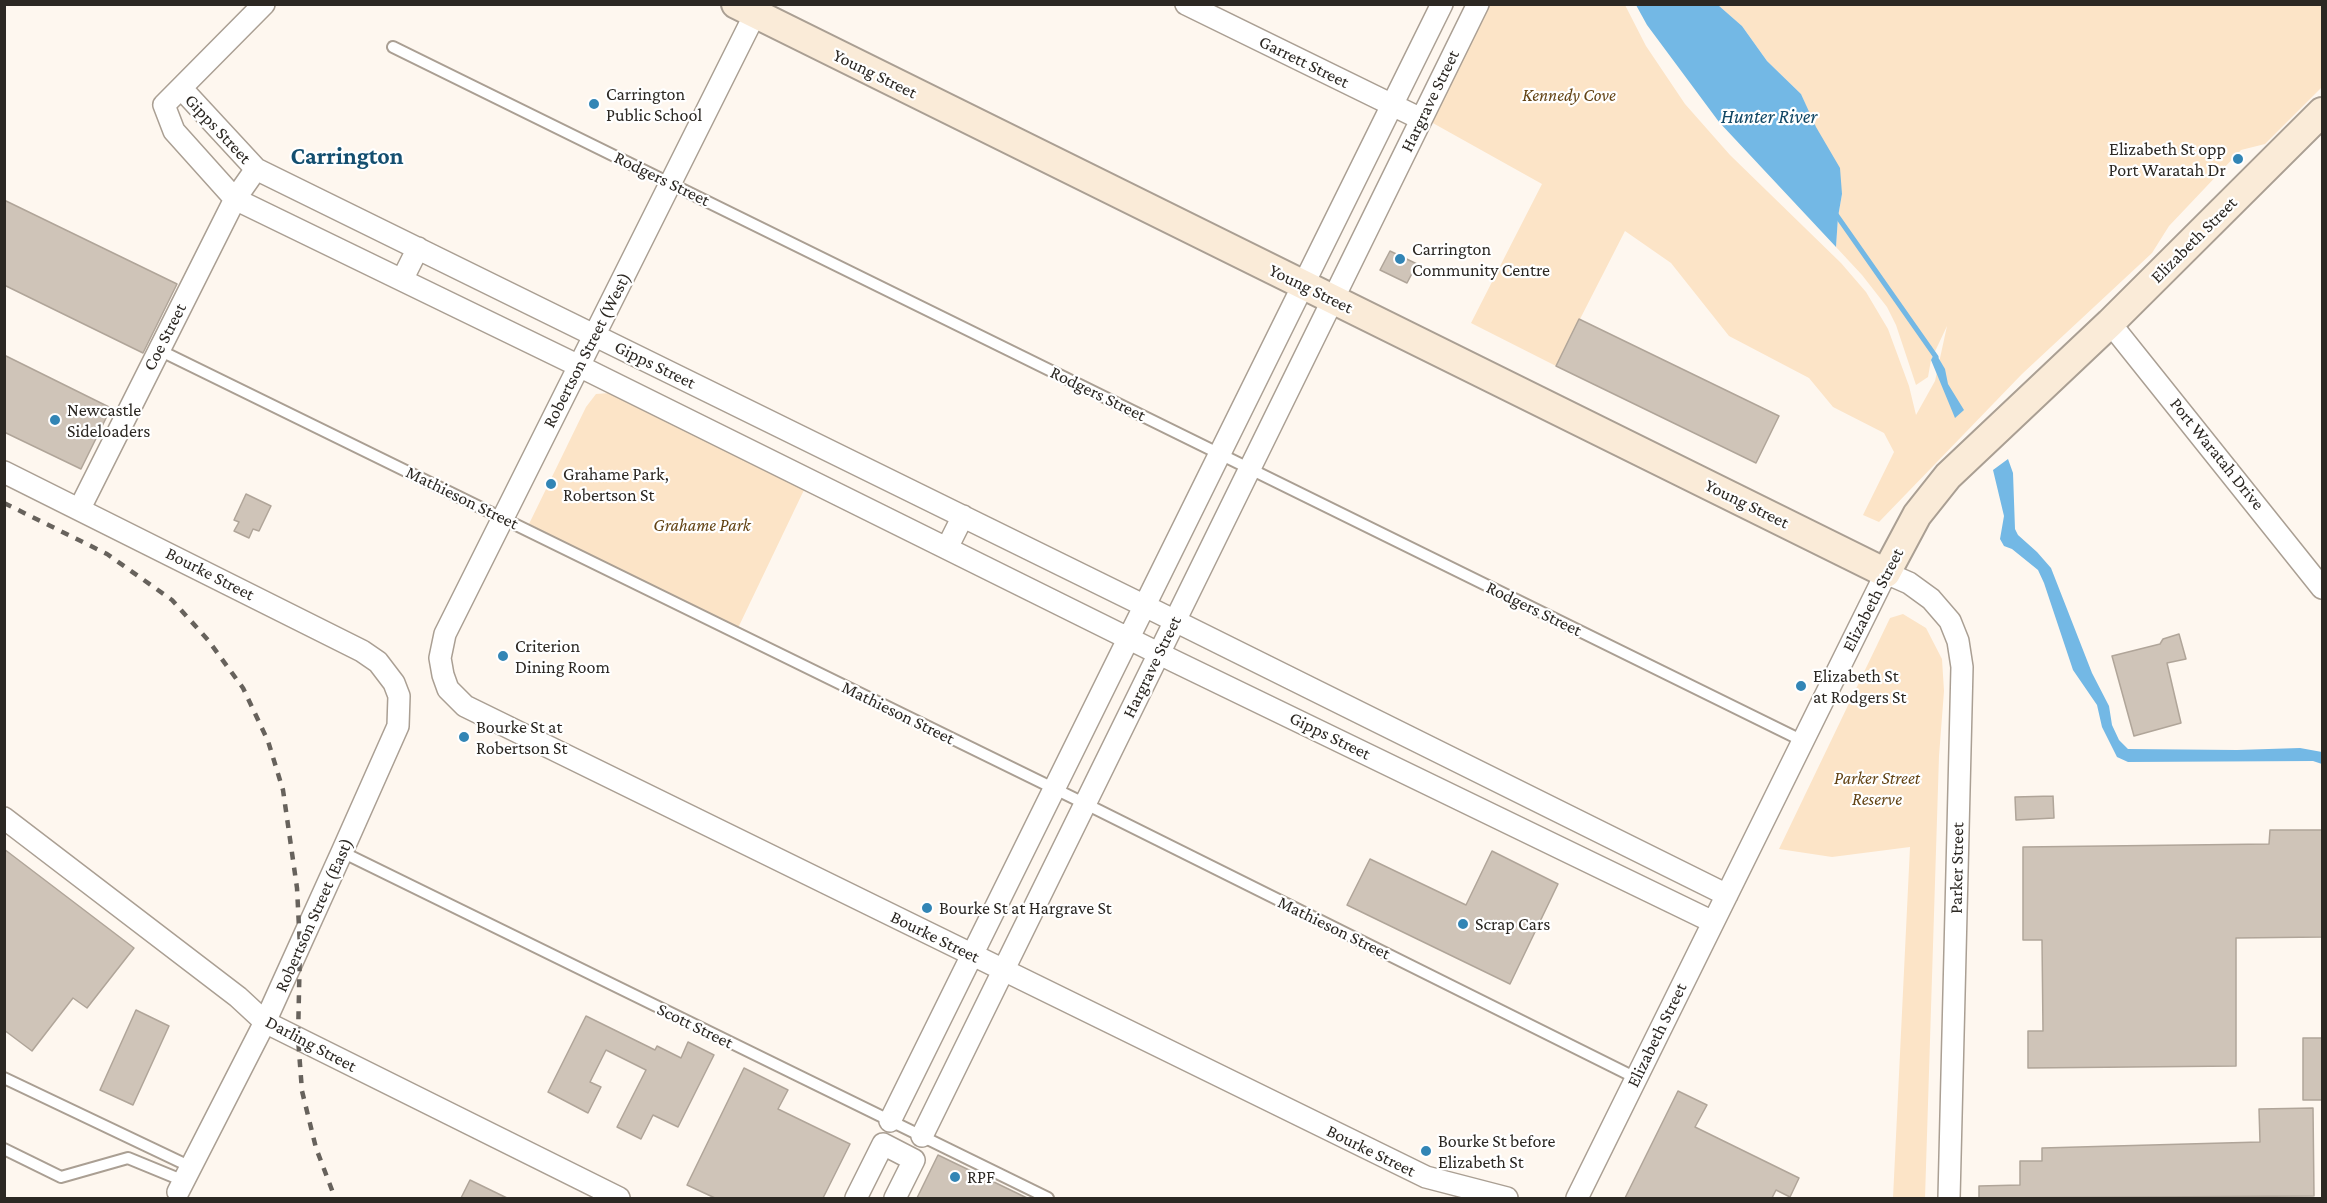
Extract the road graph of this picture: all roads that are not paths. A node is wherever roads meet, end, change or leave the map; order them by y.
1 (264, 4) edge
2 (1186, 4) edge
3 (1443, 4) edge
4 (1478, 4) edge
5 (751, 9) edge
6 (393, 47) dead end
7 (181, 88) junction
8 (1392, 106) junction
9 (2322, 112) edge
10 (1421, 119) junction
11 (256, 169) junction
12 (670, 184) junction
13 (1353, 185) junction
14 (1382, 198) junction
15 (235, 199) junction
16 (418, 248) junction
17 (402, 280) junction
18 (1304, 285) junction
19 (1333, 300) junction
20 (2110, 322) junction
21 (594, 335) junction
22 (159, 350) junction
23 (579, 366) junction
24 (794, 433) junction
25 (1220, 454) junction
26 (778, 465) junction
27 (1250, 469) junction
28 (4, 472) edge
29 (80, 508) junction
30 (963, 516) junction
31 (503, 518) junction
32 (947, 548) junction
33 (1886, 573) junction
34 (2322, 588) edge
35 (1145, 606) junction
36 (1175, 621) junction
37 (1129, 638) junction
38 (1159, 652) junction
39 (448, 689) joint
40 (399, 696) joint
41 (1803, 741) junction
42 (1054, 789) junction
43 (1085, 804) junction
44 (4, 818) edge
45 (342, 852) junction
46 (1727, 895) junction
47 (1713, 922) junction
48 (972, 955) junction
49 (1003, 970) junction
50 (265, 1023) junction
51 (4, 1078) edge
52 (1636, 1078) junction
53 (890, 1121) junction
54 (922, 1136) junction
55 (4, 1149) edge
56 (1426, 1177) junction
57 (184, 1180) junction
58 (619, 1198) edge
59 (856, 1198) edge
60 (895, 1198) edge
61 (1048, 1198) edge
62 (1453, 1198) edge
63 (1507, 1198) edge
64 (1577, 1198) edge
65 (1949, 1198) edge

1 - 7 street
2 - 8 street, Garrett Street
3 - 8 street, Hargrave Street
4 - 10 street, Hargrave Street
5 - 12 street, Robertson Street (West)
5 - 18 main road, Young Street
6 - 12 lane, Rodgers Street
7 - 11 street, Gipps Street
7 - 15 street, Gipps Street
8 - 10 street, Garrett Street
8 - 13 street, Hargrave Street
9 - 20 main road, Elizabeth Street
10 - 14 street, Hargrave Street
11 - 15 street, Coe Street
11 - 16 street, Gipps Street
12 - 21 street, Robertson Street (West)
12 - 25 lane, Rodgers Street
13 - 14 street
13 - 18 street, Hargrave Street
14 - 19 street, Hargrave Street
15 - 17 street, Gipps Street
15 - 22 street, Coe Street
16 - 17 street
16 - 21 street, Gipps Street
17 - 23 street, Gipps Street
18 - 19 main road, Young Street
18 - 25 street, Hargrave Street
19 - 27 street, Hargrave Street
19 - 33 main road, Young Street
20 - 33 main road, Elizabeth Street
20 - 34 street, Port Waratah Drive
21 - 23 street, Robertson Street (West)
21 - 24 street, Gipps Street
22 - 29 street, Coe Street
22 - 31 lane, Mathieson Street
23 - 26 street, Gipps Street
23 - 31 street, Robertson Street (West)
24 - 26 street
24 - 30 street, Gipps Street
25 - 27 lane, Rodgers Street
25 - 35 street, Hargrave Street
26 - 32 street, Gipps Street
27 - 36 street, Hargrave Street
27 - 41 lane, Rodgers Street
28 - 29 street, Bourke Street
29 - 40 street, Bourke Street
30 - 32 street
30 - 35 street, Gipps Street
31 - 39 street, Robertson Street (West)
31 - 42 lane, Mathieson Street
32 - 37 street, Gipps Street
33 - 41 street, Elizabeth Street
33 - 65 street, Parker Street
35 - 36 street, Gipps Street
35 - 37 street, Hargrave Street
36 - 38 street, Hargrave Street
36 - 46 street, Gipps Street
37 - 38 street, Gipps Street
37 - 42 street, Hargrave Street
38 - 43 street, Hargrave Street
38 - 47 street, Gipps Street
39 - 48 street, Bourke Street
40 - 45 street, Robertson Street (East)
41 - 46 street, Elizabeth Street
42 - 43 lane, Mathieson Street
42 - 48 street, Hargrave Street
43 - 49 street, Hargrave Street
43 - 52 lane, Mathieson Street
44 - 50 street, Darling Street
45 - 50 street, Robertson Street (East)
45 - 53 lane, Scott Street
46 - 47 street, Elizabeth Street
47 - 52 street, Elizabeth Street
48 - 49 street, Bourke Street
48 - 53 street, Hargrave Street
49 - 54 street, Hargrave Street
49 - 56 street, Bourke Street
50 - 57 street, Robertson Street (East)
50 - 58 street, Darling Street
51 - 57 lane
52 - 64 street, Elizabeth Street
53 - 54 lane, Scott Street
54 - 61 lane, Scott Street
55 - 57 lane
56 - 62 street, Bourke Street
56 - 63 street, Bourke Street
59 - 60 street

